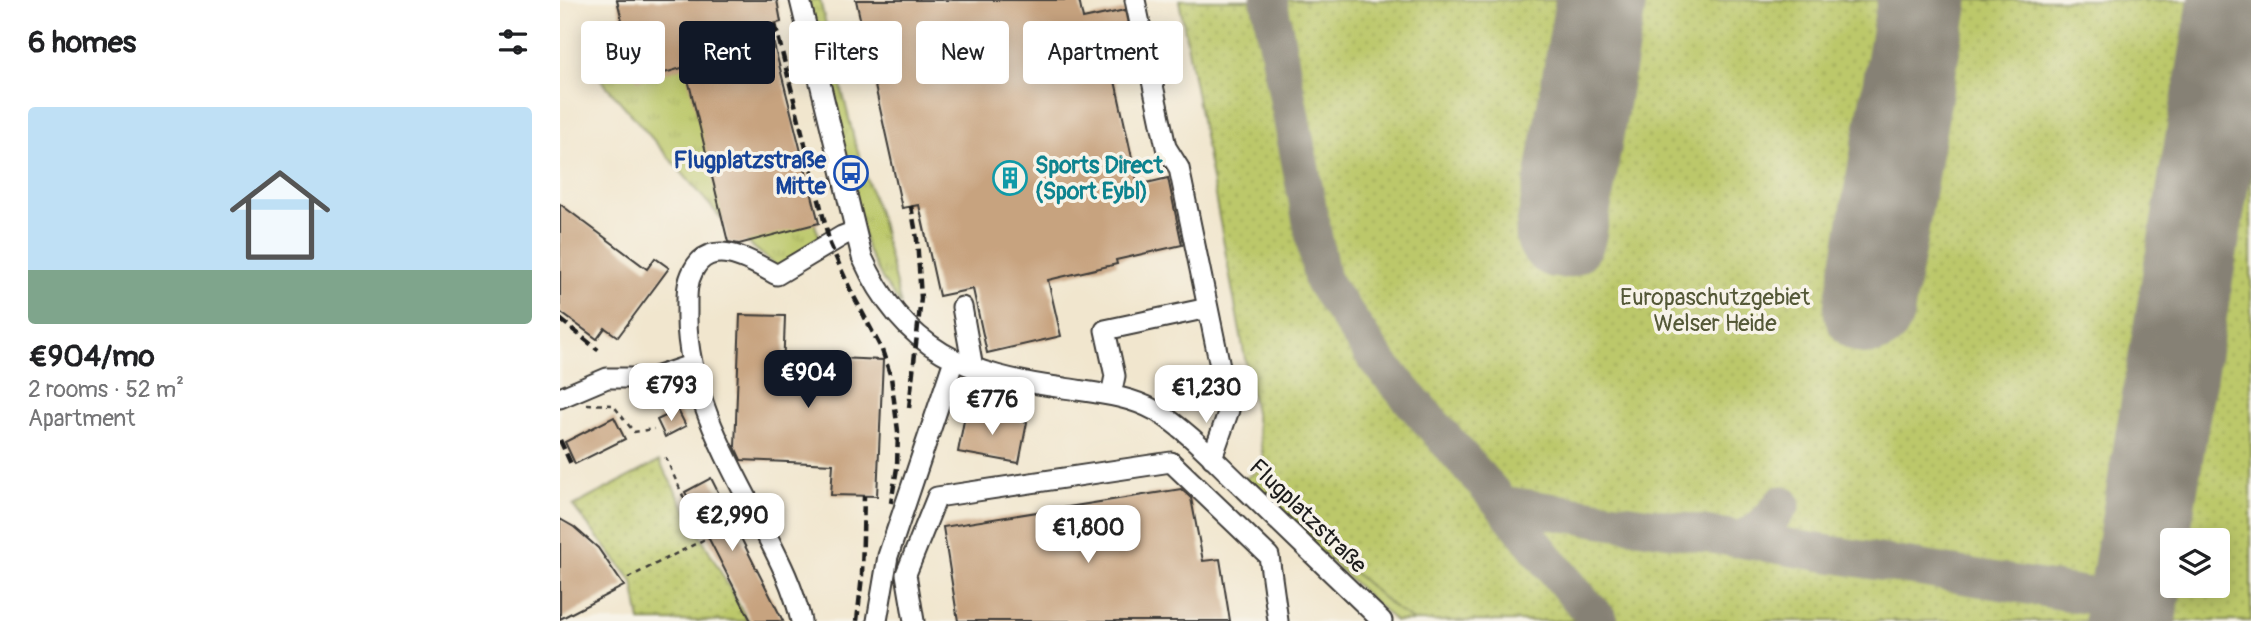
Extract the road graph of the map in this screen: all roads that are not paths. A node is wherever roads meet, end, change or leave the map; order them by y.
1 (800, 0) edge
2 (1135, 0) edge
3 (855, 231) junction
4 (962, 307) dead end
5 (1209, 308) junction
6 (964, 364) junction
7 (691, 365) junction
8 (566, 395) edge
9 (1111, 395) junction
10 (1212, 458) junction
11 (801, 621) edge
12 (877, 621) edge
13 (914, 621) edge
14 (1278, 621) edge
15 (1382, 621) edge

1 - 3 street, Flugplatzstraße
2 - 5 street
3 - 6 street, Flugplatzstraße
3 - 7 street
4 - 6 street
5 - 9 street
5 - 10 street
6 - 9 street, Flugplatzstraße
6 - 12 street
7 - 8 street
7 - 11 street
9 - 10 street, Flugplatzstraße
10 - 15 street, Flugplatzstraße
13 - 14 street

